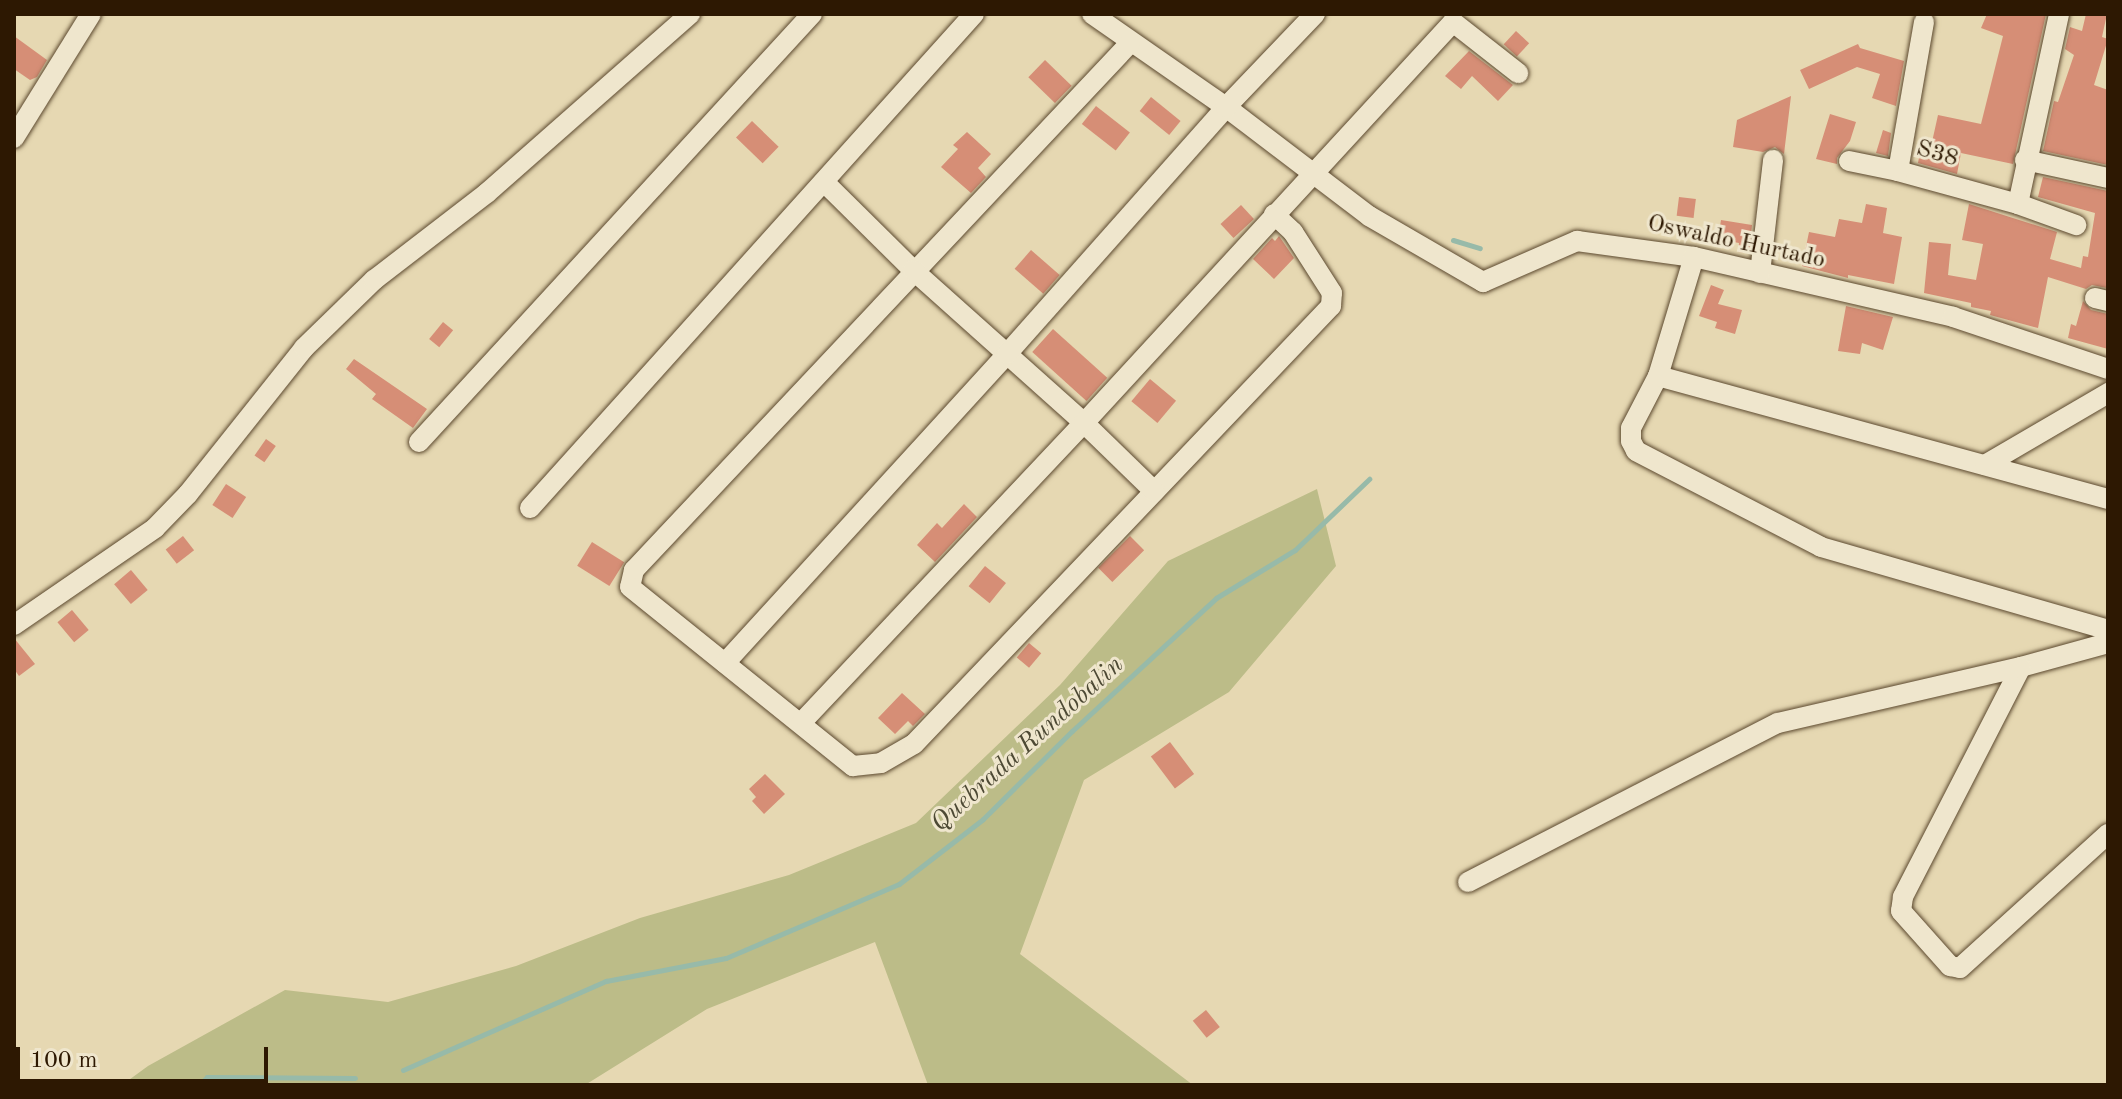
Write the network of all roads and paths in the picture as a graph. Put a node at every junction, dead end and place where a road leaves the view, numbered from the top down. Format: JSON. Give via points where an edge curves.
{"nodes":[{"id":1,"x":91,"y":14,"type":"edge"},
{"id":2,"x":690,"y":14,"type":"edge"},
{"id":3,"x":974,"y":14,"type":"edge"},
{"id":4,"x":1092,"y":14,"type":"edge"},
{"id":5,"x":1315,"y":14,"type":"edge"},
{"id":6,"x":2059,"y":14,"type":"edge"},
{"id":7,"x":810,"y":15,"type":"edge"},
{"id":8,"x":1457,"y":18,"type":"edge"},
{"id":9,"x":1924,"y":22,"type":"dead end"},
{"id":10,"x":1130,"y":43,"type":"junction"},
{"id":11,"x":1518,"y":73,"type":"dead end"},
{"id":12,"x":1226,"y":107,"type":"junction"},
{"id":13,"x":14,"y":138,"type":"edge"},
{"id":14,"x":1773,"y":160,"type":"dead end"},
{"id":15,"x":2025,"y":160,"type":"junction"},
{"id":16,"x":1849,"y":161,"type":"dead end"},
{"id":17,"x":1898,"y":171,"type":"junction"},
{"id":18,"x":1311,"y":173,"type":"junction"},
{"id":19,"x":2108,"y":178,"type":"edge"},
{"id":20,"x":824,"y":182,"type":"junction"},
{"id":21,"x":2018,"y":204,"type":"junction"},
{"id":22,"x":1274,"y":214,"type":"junction"},
{"id":23,"x":2076,"y":225,"type":"dead end"},
{"id":24,"x":1694,"y":257,"type":"junction"},
{"id":25,"x":913,"y":270,"type":"junction"},
{"id":26,"x":1760,"y":273,"type":"junction"},
{"id":27,"x":1007,"y":354,"type":"junction"},
{"id":28,"x":2108,"y":369,"type":"edge"},
{"id":29,"x":1658,"y":376,"type":"junction"},
{"id":30,"x":2108,"y":393,"type":"edge"},
{"id":31,"x":1084,"y":423,"type":"junction"},
{"id":32,"x":419,"y":442,"type":"dead end"},
{"id":33,"x":1985,"y":465,"type":"junction"},
{"id":34,"x":1154,"y":491,"type":"junction"},
{"id":35,"x":2108,"y":499,"type":"edge"},
{"id":36,"x":530,"y":508,"type":"dead end"},
{"id":37,"x":14,"y":625,"type":"edge"},
{"id":38,"x":2108,"y":630,"type":"edge"},
{"id":39,"x":2108,"y":643,"type":"edge"},
{"id":40,"x":725,"y":663,"type":"junction"},
{"id":41,"x":2021,"y":667,"type":"junction"},
{"id":42,"x":801,"y":723,"type":"junction"},
{"id":43,"x":2108,"y":834,"type":"edge"},
{"id":44,"x":1468,"y":882,"type":"dead end"}],
"edges":[{"from":1,"to":13,"type":"street"},
{"from":2,"to":37,"type":"street","via":[[487,193],[364,290],[304,348],[155,528]]},
{"from":3,"to":20,"type":"street"},
{"from":4,"to":10,"type":"street","name":"Oswaldo Hurtado"},
{"from":5,"to":12,"type":"street"},
{"from":6,"to":15,"type":"street"},
{"from":7,"to":32,"type":"street"},
{"from":8,"to":11,"type":"street"},
{"from":8,"to":18,"type":"street"},
{"from":9,"to":17,"type":"street","name":"S38"},
{"from":10,"to":12,"type":"street","name":"Oswaldo Hurtado"},
{"from":10,"to":25,"type":"street"},
{"from":12,"to":18,"type":"street","name":"Oswaldo Hurtado"},
{"from":12,"to":27,"type":"street"},
{"from":14,"to":26,"type":"street"},
{"from":15,"to":19,"type":"street"},
{"from":15,"to":21,"type":"street"},
{"from":16,"to":17,"type":"street"},
{"from":17,"to":21,"type":"street","name":"S38"},
{"from":18,"to":22,"type":"street"},
{"from":18,"to":24,"type":"street","name":"Oswaldo Hurtado","via":[[1369,216],[1483,282],[1577,241]]},
{"from":20,"to":25,"type":"street"},
{"from":20,"to":36,"type":"street"},
{"from":21,"to":23,"type":"street","name":"S38"},
{"from":22,"to":31,"type":"street"},
{"from":22,"to":34,"type":"street","via":[[1293,232],[1332,293],[1331,306]]},
{"from":24,"to":26,"type":"street","name":"Oswaldo Hurtado"},
{"from":24,"to":29,"type":"street"},
{"from":25,"to":27,"type":"street"},
{"from":25,"to":40,"type":"street","via":[[634,570],[630,587],[642,600]]},
{"from":26,"to":28,"type":"street","name":"Oswaldo Hurtado","via":[[1953,317]]},
{"from":27,"to":31,"type":"street"},
{"from":27,"to":40,"type":"street"},
{"from":29,"to":33,"type":"street"},
{"from":29,"to":38,"type":"street","via":[[1631,428],[1636,451],[1821,547]]},
{"from":30,"to":33,"type":"street"},
{"from":31,"to":34,"type":"street"},
{"from":31,"to":42,"type":"street"},
{"from":33,"to":35,"type":"street"},
{"from":34,"to":42,"type":"street","via":[[914,744],[881,763],[853,766]]},
{"from":39,"to":41,"type":"street"},
{"from":40,"to":42,"type":"street"},
{"from":41,"to":43,"type":"street","via":[[1903,897],[1901,911],[1950,966],[1960,968]]},
{"from":41,"to":44,"type":"street","via":[[1778,723]]}]}
